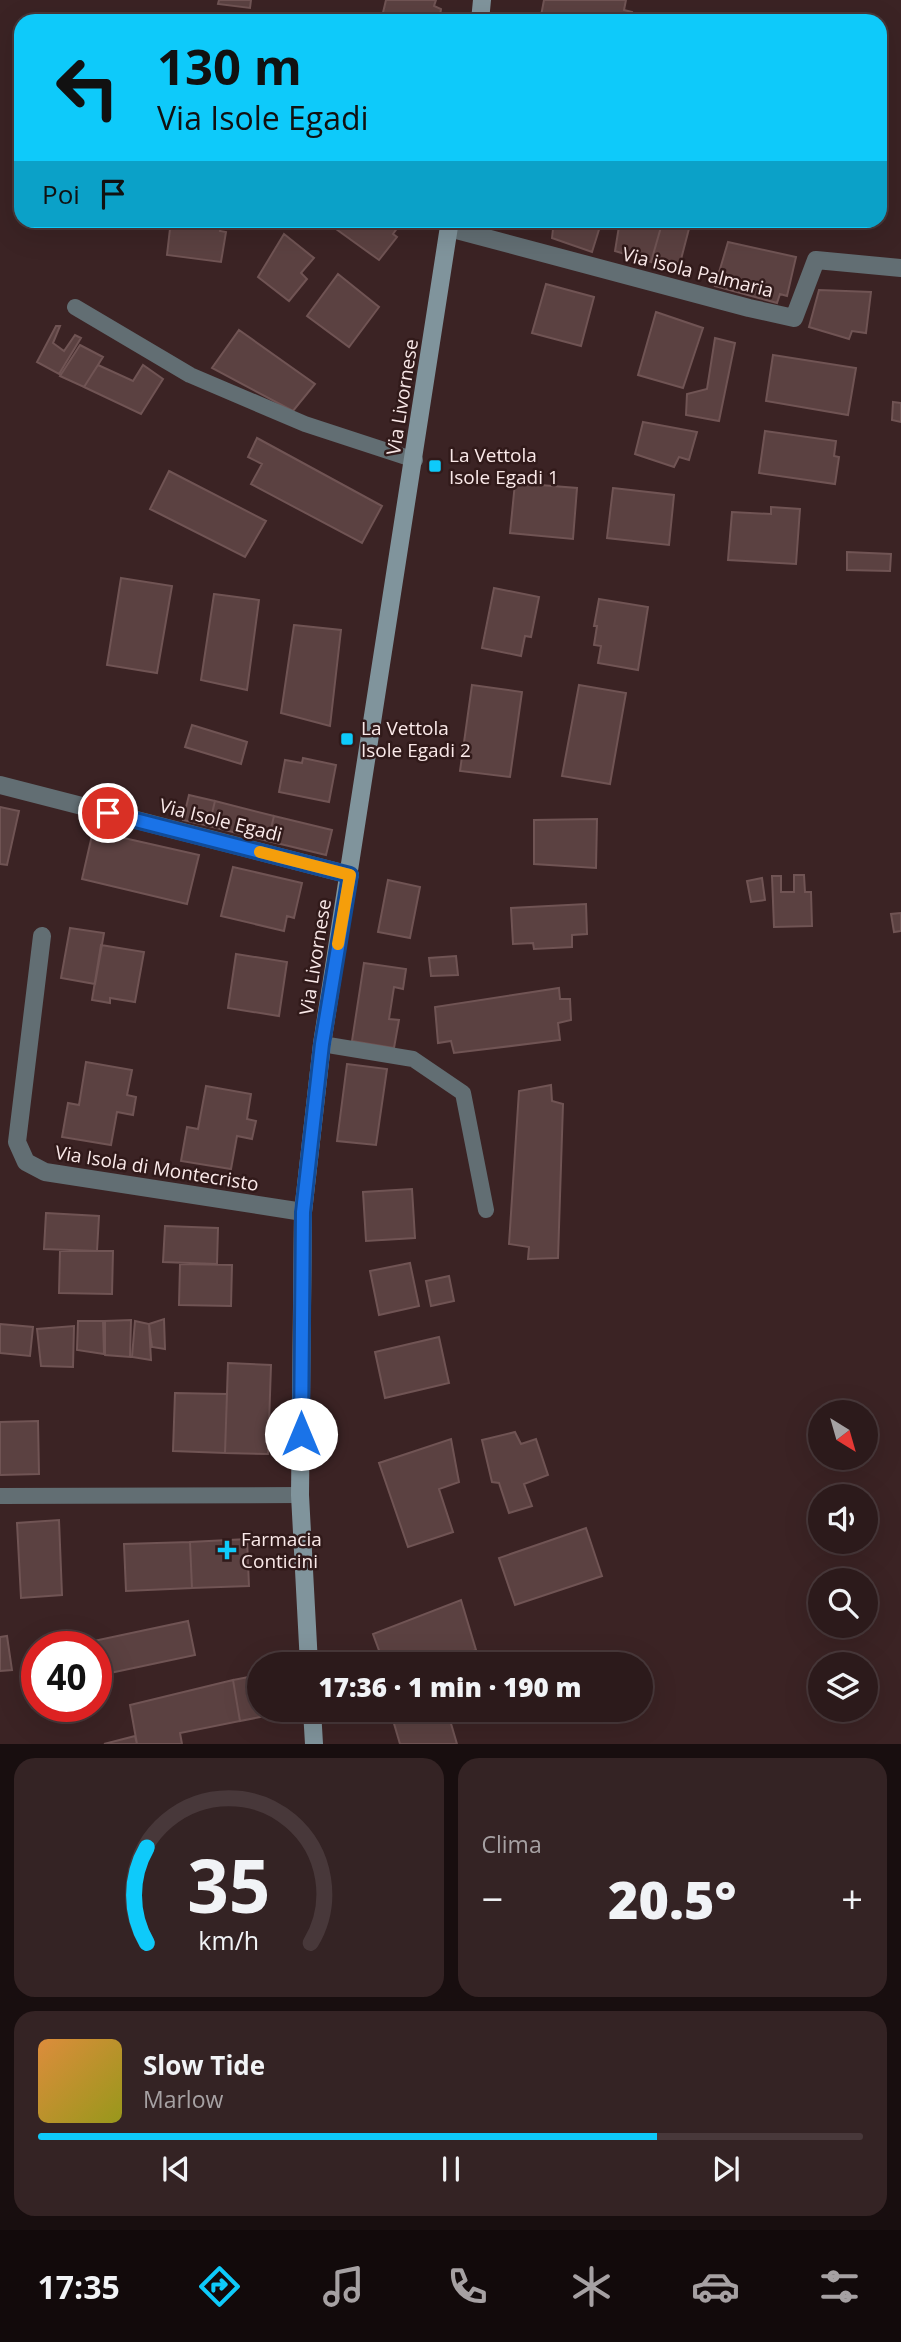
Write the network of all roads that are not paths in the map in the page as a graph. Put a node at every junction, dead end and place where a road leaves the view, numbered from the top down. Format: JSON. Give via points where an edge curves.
{"nodes":[{"id":1,"x":449,"y":228,"type":"edge"},
{"id":2,"x":464,"y":228,"type":"edge"},
{"id":3,"x":901,"y":268,"type":"edge"},
{"id":4,"x":75,"y":307,"type":"dead end"},
{"id":5,"x":415,"y":460,"type":"junction"},
{"id":6,"x":0,"y":785,"type":"edge"},
{"id":7,"x":350,"y":875,"type":"junction"},
{"id":8,"x":42,"y":936,"type":"dead end"},
{"id":9,"x":322,"y":1044,"type":"junction"},
{"id":10,"x":486,"y":1210,"type":"dead end"},
{"id":11,"x":303,"y":1212,"type":"junction"},
{"id":12,"x":300,"y":1495,"type":"junction"},
{"id":13,"x":0,"y":1496,"type":"edge"},
{"id":14,"x":308,"y":1652,"type":"edge"},
{"id":15,"x":313,"y":1722,"type":"edge"},
{"id":16,"x":314,"y":1744,"type":"edge"}],
"edges":[{"from":1,"to":5,"type":"street","name":"Via Livornese"},
{"from":2,"to":3,"type":"street","name":"Via isola Palmaria","via":[[794,318],[816,260]]},
{"from":4,"to":5,"type":"lane","via":[[190,375],[305,424]]},
{"from":5,"to":7,"type":"street","name":"Via Livornese"},
{"from":6,"to":7,"type":"street","name":"Via Isole Egadi"},
{"from":7,"to":9,"type":"street","name":"Via Livornese"},
{"from":8,"to":11,"type":"street","name":"Via Isola di Montecristo","via":[[17,1142],[26,1162],[45,1172]]},
{"from":9,"to":10,"type":"lane","via":[[413,1059],[463,1093]]},
{"from":9,"to":11,"type":"street","name":"Via Livornese"},
{"from":11,"to":12,"type":"street","name":"Via Livornese"},
{"from":12,"to":13,"type":"lane"},
{"from":12,"to":14,"type":"street","name":"Via Livornese"},
{"from":15,"to":16,"type":"street"}]}
